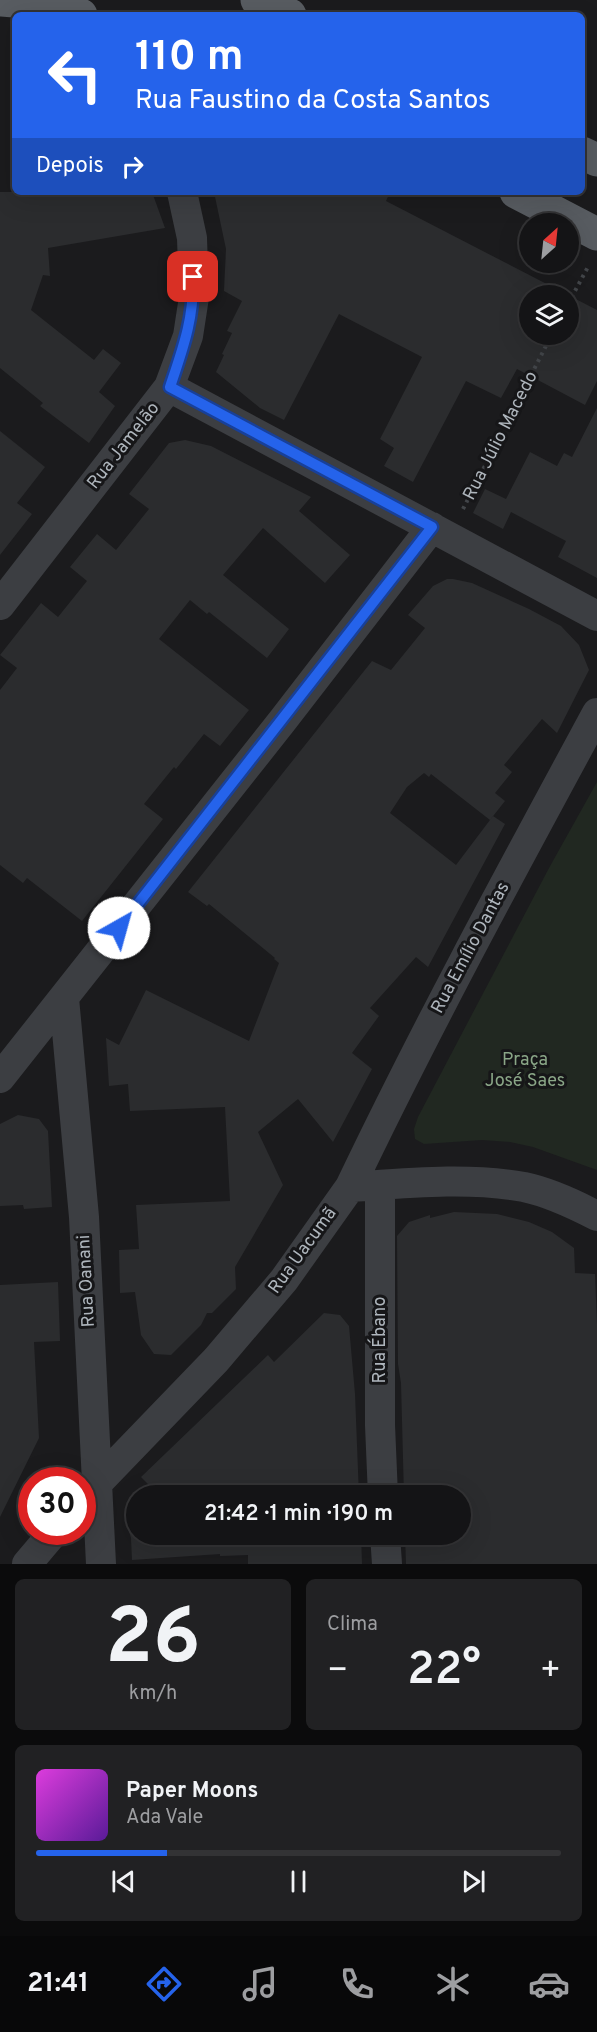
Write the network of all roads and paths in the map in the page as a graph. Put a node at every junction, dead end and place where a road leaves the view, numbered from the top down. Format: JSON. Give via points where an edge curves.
{"nodes":[{"id":1,"x":2,"y":0,"type":"edge"},
{"id":2,"x":257,"y":0,"type":"edge"},
{"id":3,"x":73,"y":12,"type":"edge"},
{"id":4,"x":283,"y":12,"type":"edge"},
{"id":5,"x":183,"y":195,"type":"edge"},
{"id":6,"x":520,"y":195,"type":"edge"},
{"id":7,"x":595,"y":246,"type":"edge"},
{"id":8,"x":577,"y":285,"type":"edge"},
{"id":9,"x":546,"y":345,"type":"edge"},
{"id":10,"x":170,"y":387,"type":"junction"},
{"id":11,"x":441,"y":532,"type":"junction"},
{"id":12,"x":0,"y":605,"type":"edge"},
{"id":13,"x":597,"y":616,"type":"edge"},
{"id":14,"x":597,"y":713,"type":"edge"},
{"id":15,"x":64,"y":998,"type":"junction"},
{"id":16,"x":0,"y":1078,"type":"edge"},
{"id":17,"x":380,"y":1185,"type":"junction"},
{"id":18,"x":350,"y":1187,"type":"junction"},
{"id":19,"x":597,"y":1216,"type":"edge"},
{"id":20,"x":89,"y":1467,"type":"edge"},
{"id":21,"x":96,"y":1484,"type":"edge"},
{"id":22,"x":383,"y":1485,"type":"edge"},
{"id":23,"x":96,"y":1530,"type":"edge"},
{"id":24,"x":43,"y":1545,"type":"edge"},
{"id":25,"x":386,"y":1545,"type":"edge"},
{"id":26,"x":27,"y":1564,"type":"edge"},
{"id":27,"x":101,"y":1564,"type":"edge"},
{"id":28,"x":387,"y":1564,"type":"edge"}],
"edges":[{"from":1,"to":3,"type":"main road","via":[[51,4]]},
{"from":2,"to":4,"type":"main road"},
{"from":5,"to":10,"type":"street","name":"Rua Jamelão","via":[[192,238],[194,297],[188,336]]},
{"from":6,"to":7,"type":"main road"},
{"from":7,"to":8,"type":"path"},
{"from":9,"to":11,"type":"path","name":"Rua Júlio Macedo"},
{"from":10,"to":11,"type":"street"},
{"from":10,"to":12,"type":"street","name":"Rua Jamelão"},
{"from":11,"to":13,"type":"street"},
{"from":11,"to":15,"type":"street"},
{"from":14,"to":18,"type":"street","name":"Rua Emílio Dantas","via":[[481,927]]},
{"from":15,"to":16,"type":"street"},
{"from":15,"to":20,"type":"street","name":"Rua Oanani","via":[[84,1217]]},
{"from":17,"to":18,"type":"street"},
{"from":17,"to":19,"type":"street","via":[[469,1182],[526,1188]]},
{"from":17,"to":22,"type":"street","name":"Rua Ébano"},
{"from":18,"to":21,"type":"street","name":"Rua Uacumã","via":[[284,1280],[216,1360]]},
{"from":23,"to":27,"type":"street","name":"Rua Oanani"},
{"from":24,"to":26,"type":"street"},
{"from":25,"to":28,"type":"street"}]}
